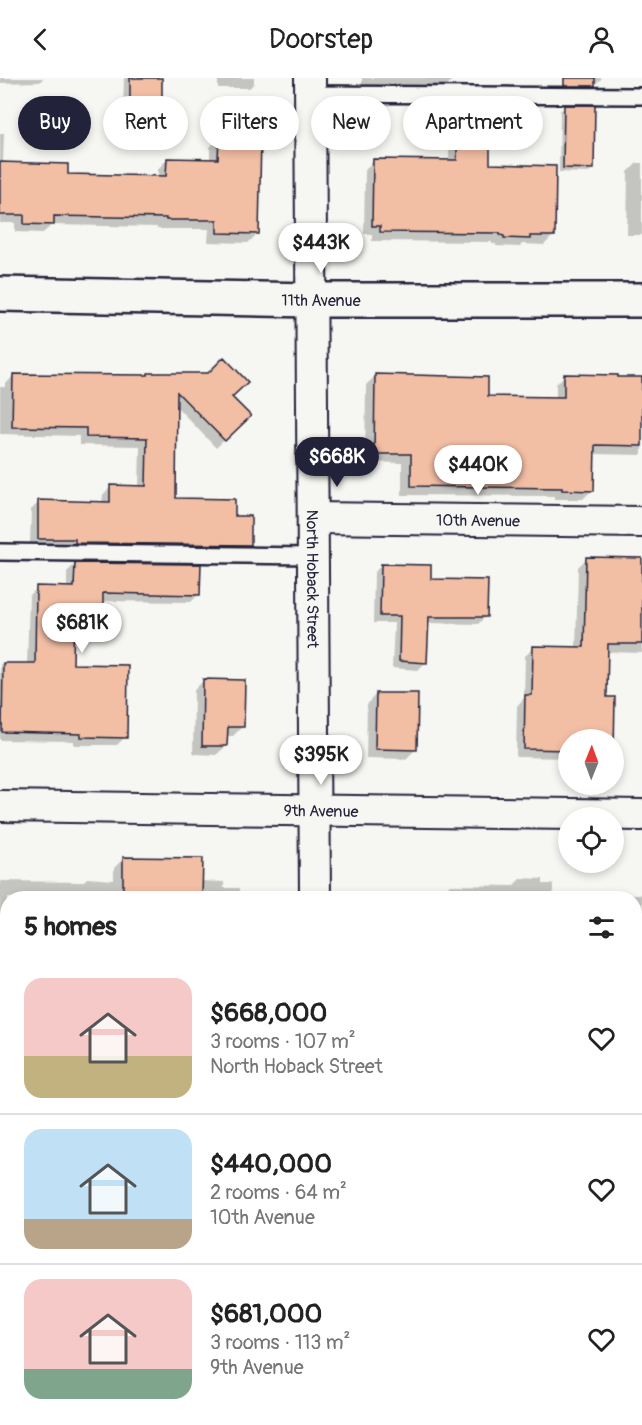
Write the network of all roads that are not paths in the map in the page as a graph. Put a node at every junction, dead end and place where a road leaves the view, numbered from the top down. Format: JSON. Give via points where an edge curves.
{"nodes":[{"id":1,"x":310,"y":86,"type":"edge"},
{"id":2,"x":642,"y":96,"type":"edge"},
{"id":3,"x":0,"y":294,"type":"edge"},
{"id":4,"x":312,"y":300,"type":"junction"},
{"id":5,"x":642,"y":300,"type":"edge"},
{"id":6,"x":313,"y":518,"type":"junction"},
{"id":7,"x":642,"y":522,"type":"edge"},
{"id":8,"x":0,"y":552,"type":"edge"},
{"id":9,"x":312,"y":556,"type":"junction"},
{"id":10,"x":0,"y":806,"type":"edge"},
{"id":11,"x":315,"y":810,"type":"junction"},
{"id":12,"x":642,"y":815,"type":"edge"},
{"id":13,"x":315,"y":891,"type":"edge"}],
"edges":[{"from":1,"to":2,"type":"lane"},
{"from":1,"to":4,"type":"street","name":"North Hoback Street"},
{"from":3,"to":4,"type":"main road","name":"11th Avenue"},
{"from":4,"to":5,"type":"main road","name":"11th Avenue"},
{"from":4,"to":6,"type":"street","name":"North Hoback Street"},
{"from":6,"to":7,"type":"street","name":"10th Avenue"},
{"from":6,"to":9,"type":"street","name":"North Hoback Street"},
{"from":8,"to":9,"type":"lane"},
{"from":9,"to":11,"type":"street","name":"North Hoback Street"},
{"from":10,"to":11,"type":"street","name":"9th Avenue"},
{"from":11,"to":12,"type":"street","name":"9th Avenue"},
{"from":11,"to":13,"type":"street","name":"North Hoback Street"}]}
